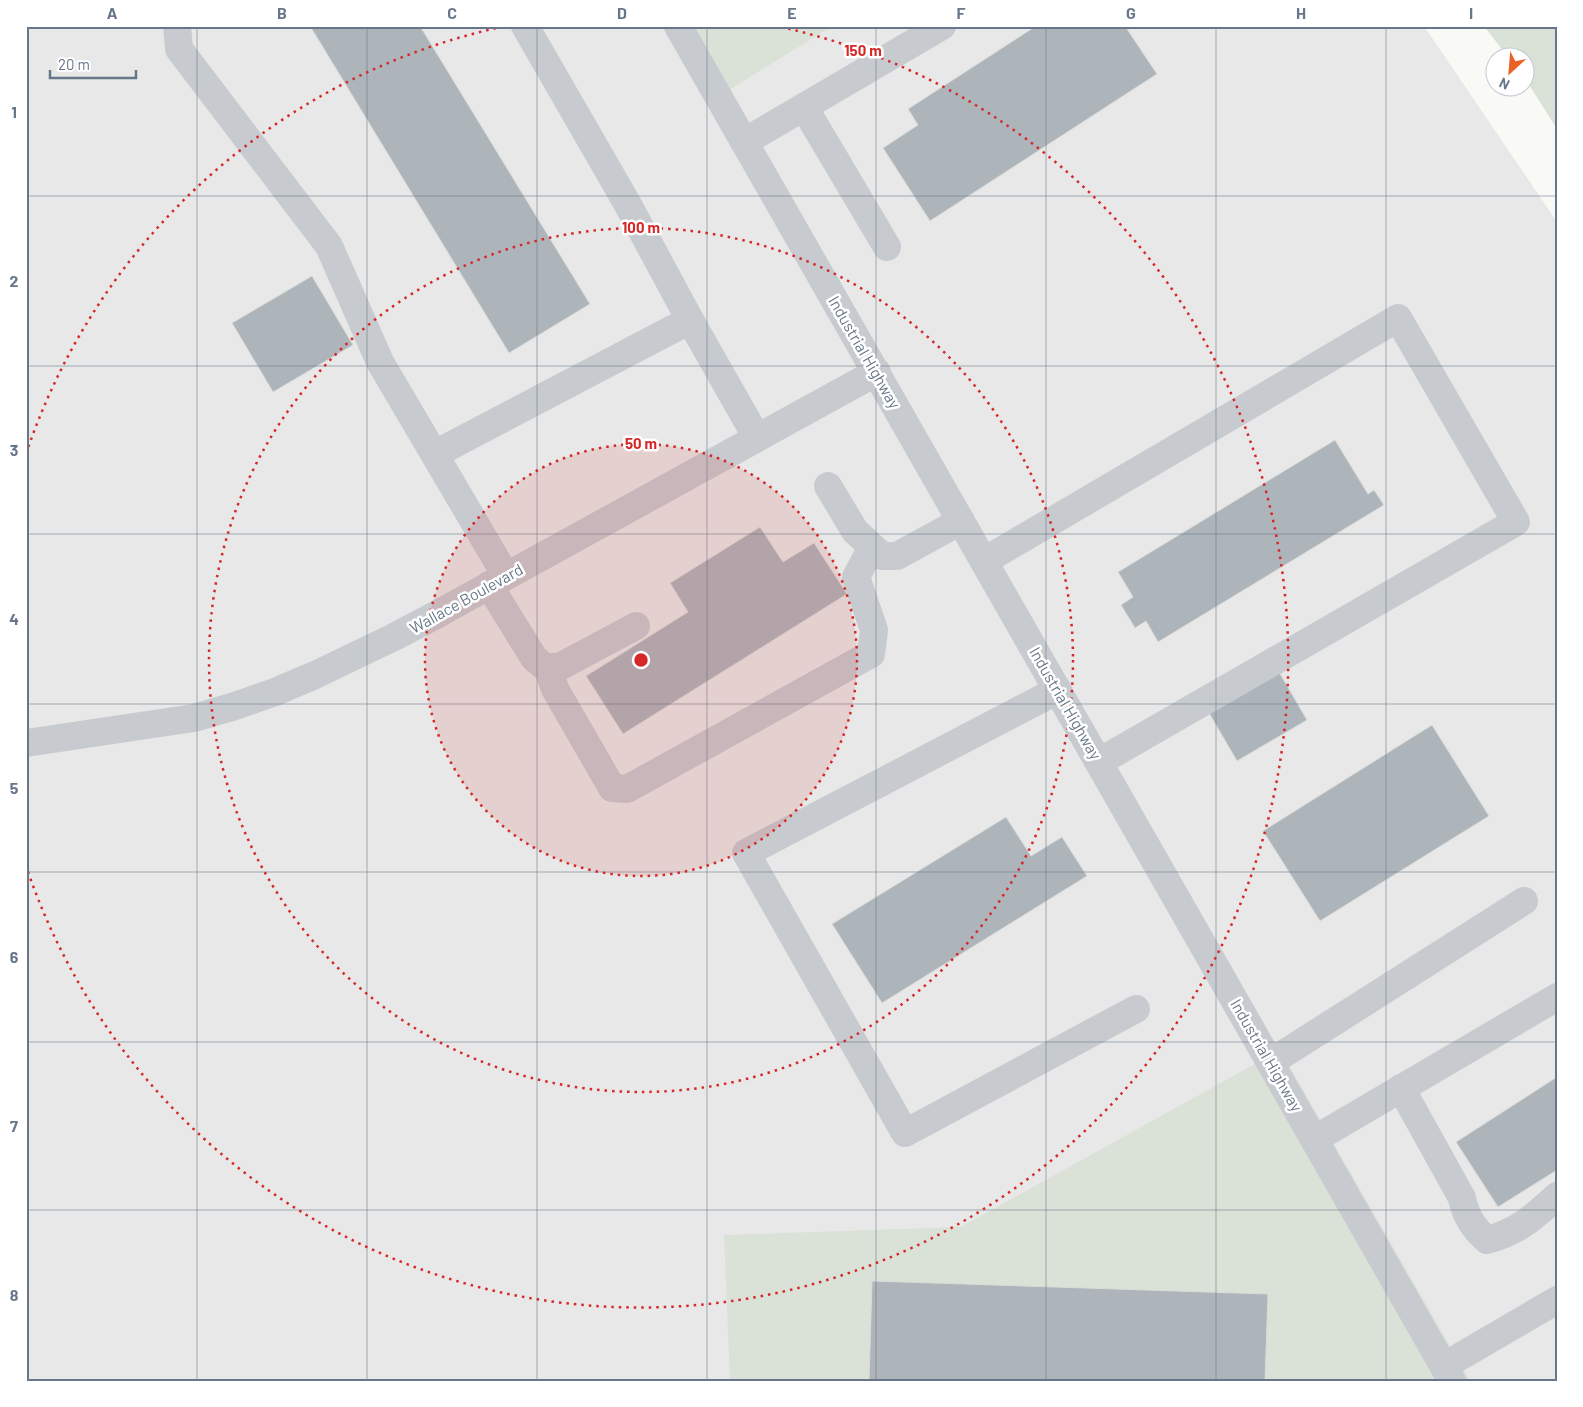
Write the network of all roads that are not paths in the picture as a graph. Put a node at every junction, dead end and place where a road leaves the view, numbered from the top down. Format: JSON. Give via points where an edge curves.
{"nodes":[{"id":1,"x":177,"y":26,"type":"edge"},
{"id":2,"x":525,"y":26,"type":"edge"},
{"id":3,"x":678,"y":26,"type":"edge"},
{"id":4,"x":942,"y":26,"type":"edge"},
{"id":5,"x":804,"y":107,"type":"junction"},
{"id":6,"x":744,"y":142,"type":"junction"},
{"id":7,"x":887,"y":247,"type":"dead end"},
{"id":8,"x":690,"y":320,"type":"junction"},
{"id":9,"x":877,"y":372,"type":"junction"},
{"id":10,"x":757,"y":438,"type":"junction"},
{"id":11,"x":435,"y":454,"type":"junction"},
{"id":12,"x":828,"y":486,"type":"dead end"},
{"id":13,"x":961,"y":521,"type":"junction"},
{"id":14,"x":872,"y":547,"type":"junction"},
{"id":15,"x":984,"y":561,"type":"junction"},
{"id":16,"x":498,"y":581,"type":"junction"},
{"id":17,"x":636,"y":626,"type":"dead end"},
{"id":18,"x":548,"y":668,"type":"junction"},
{"id":19,"x":1058,"y":690,"type":"junction"},
{"id":20,"x":26,"y":743,"type":"edge"},
{"id":21,"x":1099,"y":762,"type":"junction"},
{"id":22,"x":1524,"y":901,"type":"dead end"},
{"id":23,"x":1557,"y":997,"type":"edge"},
{"id":24,"x":1136,"y":1009,"type":"dead end"},
{"id":25,"x":1271,"y":1062,"type":"junction"},
{"id":26,"x":1401,"y":1088,"type":"junction"},
{"id":27,"x":1315,"y":1139,"type":"junction"},
{"id":28,"x":1557,"y":1196,"type":"edge"},
{"id":29,"x":1557,"y":1300,"type":"edge"},
{"id":30,"x":1448,"y":1374,"type":"edge"}],
"edges":[{"from":1,"to":11,"type":"street","via":[[179,49],[329,246],[380,362]]},
{"from":2,"to":8,"type":"street"},
{"from":3,"to":6,"type":"street","name":"Industrial Highway"},
{"from":4,"to":5,"type":"street"},
{"from":5,"to":6,"type":"street"},
{"from":5,"to":7,"type":"street"},
{"from":6,"to":9,"type":"street","name":"Industrial Highway"},
{"from":8,"to":10,"type":"street"},
{"from":8,"to":11,"type":"street"},
{"from":9,"to":10,"type":"street","name":"Wallace Boulevard"},
{"from":9,"to":13,"type":"street","name":"Industrial Highway"},
{"from":10,"to":16,"type":"street","name":"Wallace Boulevard"},
{"from":11,"to":16,"type":"street"},
{"from":12,"to":14,"type":"street","via":[[855,531]]},
{"from":13,"to":14,"type":"street","via":[[897,556],[882,556]]},
{"from":13,"to":15,"type":"street","name":"Industrial Highway"},
{"from":14,"to":18,"type":"street","via":[[856,577],[874,630],[871,654],[627,789],[612,788],[555,689]]},
{"from":15,"to":19,"type":"street","name":"Industrial Highway"},
{"from":15,"to":21,"type":"street","via":[[1398,318],[1516,522]]},
{"from":16,"to":18,"type":"street","via":[[534,658]]},
{"from":16,"to":20,"type":"street","name":"Wallace Boulevard","via":[[324,671],[235,706],[194,718]]},
{"from":17,"to":18,"type":"street","via":[[561,666]]},
{"from":19,"to":21,"type":"street","name":"Industrial Highway"},
{"from":19,"to":24,"type":"street","via":[[746,853],[905,1133]]},
{"from":21,"to":25,"type":"street","name":"Industrial Highway"},
{"from":22,"to":25,"type":"street"},
{"from":23,"to":26,"type":"street"},
{"from":25,"to":27,"type":"street","name":"Industrial Highway"},
{"from":26,"to":27,"type":"street"},
{"from":26,"to":28,"type":"street","via":[[1462,1198],[1465,1212],[1487,1240],[1500,1237],[1531,1220]]},
{"from":27,"to":30,"type":"street","name":"Industrial Highway"},
{"from":29,"to":30,"type":"street"}]}
